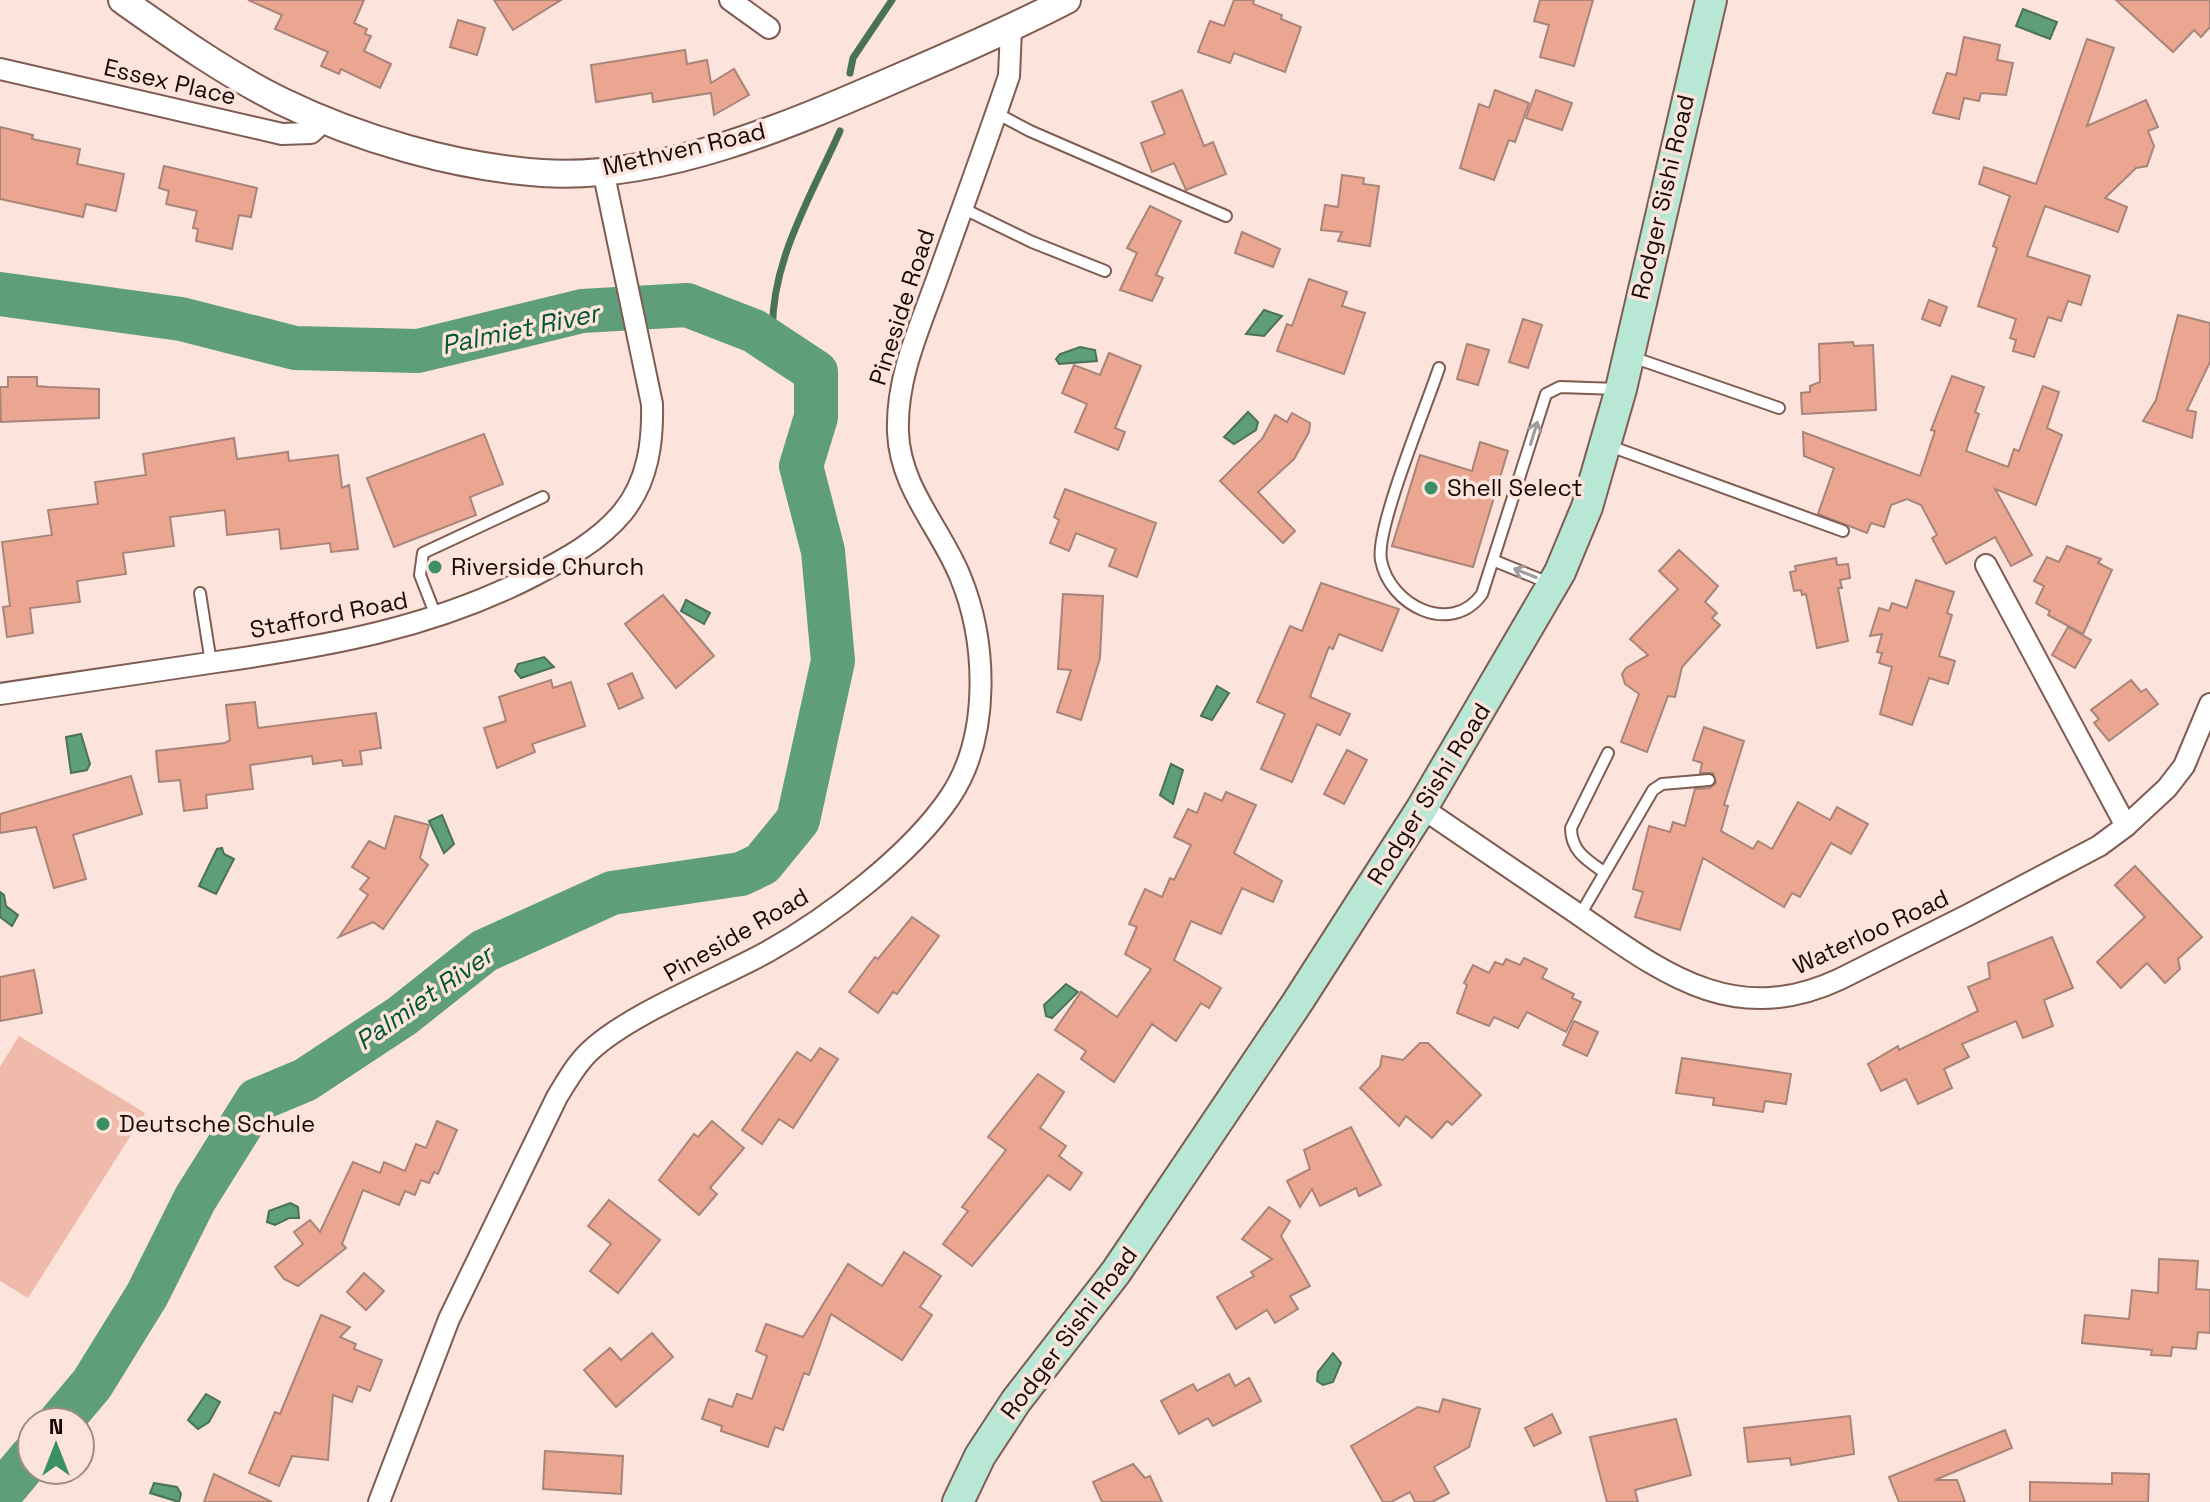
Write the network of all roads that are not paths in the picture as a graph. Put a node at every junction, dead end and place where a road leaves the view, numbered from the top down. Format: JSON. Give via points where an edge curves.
{"nodes":[{"id":1,"x":122,"y":0,"type":"edge"},
{"id":2,"x":730,"y":0,"type":"edge"},
{"id":3,"x":1067,"y":0,"type":"edge"},
{"id":4,"x":1711,"y":0,"type":"edge"},
{"id":5,"x":769,"y":28,"type":"dead end"},
{"id":6,"x":1011,"y":29,"type":"junction"},
{"id":7,"x":0,"y":69,"type":"edge"},
{"id":8,"x":996,"y":113,"type":"junction"},
{"id":9,"x":324,"y":121,"type":"junction"},
{"id":10,"x":603,"y":170,"type":"junction"},
{"id":11,"x":962,"y":208,"type":"junction"},
{"id":12,"x":1226,"y":216,"type":"dead end"},
{"id":13,"x":1105,"y":271,"type":"dead end"},
{"id":14,"x":1626,"y":355,"type":"junction"},
{"id":15,"x":1439,"y":368,"type":"dead end"},
{"id":16,"x":1621,"y":389,"type":"junction"},
{"id":17,"x":1779,"y":408,"type":"dead end"},
{"id":18,"x":1605,"y":444,"type":"junction"},
{"id":19,"x":543,"y":497,"type":"dead end"},
{"id":20,"x":1843,"y":531,"type":"dead end"},
{"id":21,"x":1495,"y":561,"type":"junction"},
{"id":22,"x":1986,"y":565,"type":"dead end"},
{"id":23,"x":1554,"y":585,"type":"junction"},
{"id":24,"x":200,"y":593,"type":"dead end"},
{"id":25,"x":437,"y":618,"type":"junction"},
{"id":26,"x":211,"y":663,"type":"junction"},
{"id":27,"x":0,"y":694,"type":"edge"},
{"id":28,"x":2210,"y":704,"type":"edge"},
{"id":29,"x":1608,"y":753,"type":"dead end"},
{"id":30,"x":1709,"y":780,"type":"dead end"},
{"id":31,"x":1422,"y":808,"type":"junction"},
{"id":32,"x":2126,"y":826,"type":"junction"},
{"id":33,"x":1604,"y":872,"type":"junction"},
{"id":34,"x":1580,"y":915,"type":"junction"},
{"id":35,"x":379,"y":1502,"type":"edge"},
{"id":36,"x":958,"y":1502,"type":"edge"}],
"edges":[{"from":1,"to":9,"type":"street","name":"Methven Road","via":[[242,79]]},
{"from":2,"to":5,"type":"street"},
{"from":3,"to":6,"type":"street","name":"Methven Road"},
{"from":4,"to":14,"type":"main road","name":"Rodger Sishi Road"},
{"from":6,"to":8,"type":"street","name":"Pineside Road","via":[[1011,61]]},
{"from":6,"to":10,"type":"street","name":"Methven Road","via":[[767,131],[705,150]]},
{"from":7,"to":9,"type":"street","name":"Essex Place","via":[[282,134],[311,133]]},
{"from":8,"to":11,"type":"street","name":"Pineside Road"},
{"from":8,"to":12,"type":"lane"},
{"from":9,"to":10,"type":"street","name":"Methven Road","via":[[464,161],[543,173]]},
{"from":10,"to":25,"type":"street","name":"Stafford Road","via":[[652,404],[648,460],[624,511],[573,555]]},
{"from":11,"to":13,"type":"lane"},
{"from":11,"to":35,"type":"street","name":"Pineside Road","via":[[910,355],[898,408],[907,475],[960,574],[976,641],[976,725],[961,777],[931,820],[894,857],[819,918],[771,950],[624,1028],[576,1067],[449,1319]]},
{"from":14,"to":16,"type":"main road","name":"Rodger Sishi Road"},
{"from":14,"to":17,"type":"lane"},
{"from":15,"to":21,"type":"lane","via":[[1384,528],[1381,564],[1388,581],[1413,607],[1442,615],[1459,613],[1477,601]]},
{"from":16,"to":18,"type":"main road","name":"Rodger Sishi Road"},
{"from":21,"to":16,"type":"lane","one_way":true,"via":[[1546,394],[1560,387]]},
{"from":18,"to":20,"type":"lane"},
{"from":18,"to":23,"type":"main road","name":"Rodger Sishi Road","via":[[1587,507]]},
{"from":19,"to":25,"type":"lane","via":[[423,553],[420,575]]},
{"from":23,"to":21,"type":"lane","one_way":true},
{"from":22,"to":32,"type":"street"},
{"from":23,"to":31,"type":"main road","name":"Rodger Sishi Road"},
{"from":24,"to":26,"type":"lane"},
{"from":25,"to":26,"type":"street","name":"Stafford Road","via":[[332,645]]},
{"from":26,"to":27,"type":"street","name":"Stafford Road"},
{"from":28,"to":32,"type":"street","name":"Waterloo Road","via":[[2184,766]]},
{"from":29,"to":33,"type":"lane","via":[[1571,828],[1578,853]]},
{"from":30,"to":33,"type":"lane","via":[[1662,784],[1653,790]]},
{"from":31,"to":34,"type":"street","name":"Waterloo Road"},
{"from":31,"to":36,"type":"main road","name":"Rodger Sishi Road","via":[[1116,1272],[1016,1401]]},
{"from":32,"to":34,"type":"street","name":"Waterloo Road","via":[[2073,859],[1840,979],[1773,999],[1722,995],[1691,985],[1653,966]]},
{"from":33,"to":34,"type":"lane"}]}
